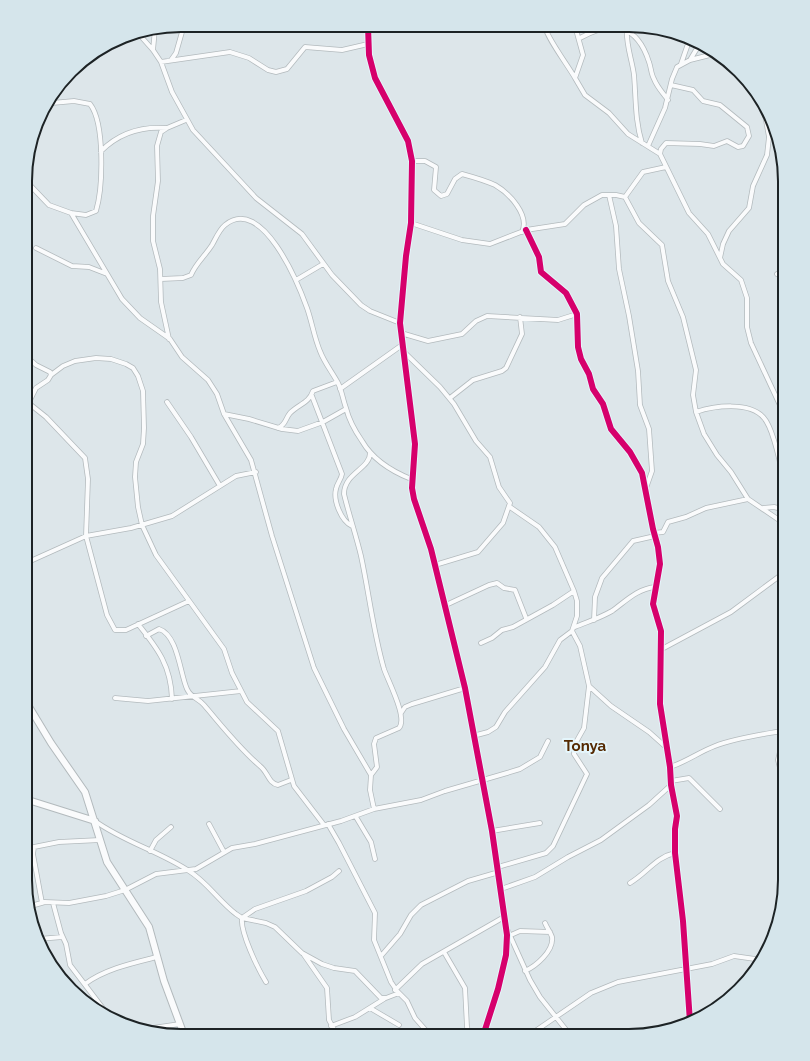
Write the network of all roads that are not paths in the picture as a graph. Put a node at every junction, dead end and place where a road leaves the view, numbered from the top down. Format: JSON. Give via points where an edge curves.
{"nodes":[{"id":1,"x":182,"y":32,"type":"edge"},
{"id":2,"x":368,"y":32,"type":"edge"},
{"id":3,"x":547,"y":32,"type":"edge"},
{"id":4,"x":578,"y":32,"type":"edge"},
{"id":5,"x":592,"y":32,"type":"edge"},
{"id":6,"x":627,"y":32,"type":"edge"},
{"id":7,"x":631,"y":32,"type":"edge"},
{"id":8,"x":154,"y":35,"type":"edge"},
{"id":9,"x":142,"y":37,"type":"edge"},
{"id":10,"x":580,"y":38,"type":"junction"},
{"id":11,"x":368,"y":44,"type":"junction"},
{"id":12,"x":688,"y":44,"type":"edge"},
{"id":13,"x":698,"y":49,"type":"edge"},
{"id":14,"x":153,"y":50,"type":"junction"},
{"id":15,"x":709,"y":55,"type":"edge"},
{"id":16,"x":171,"y":60,"type":"junction"},
{"id":17,"x":690,"y":60,"type":"junction"},
{"id":18,"x":161,"y":62,"type":"junction"},
{"id":19,"x":681,"y":64,"type":"junction"},
{"id":20,"x":575,"y":78,"type":"junction"},
{"id":21,"x":671,"y":85,"type":"junction"},
{"id":22,"x":668,"y":100,"type":"junction"},
{"id":23,"x":54,"y":103,"type":"edge"},
{"id":24,"x":186,"y":120,"type":"junction"},
{"id":25,"x":766,"y":123,"type":"edge"},
{"id":26,"x":167,"y":128,"type":"junction"},
{"id":27,"x":642,"y":143,"type":"junction"},
{"id":28,"x":648,"y":146,"type":"junction"},
{"id":29,"x":101,"y":151,"type":"junction"},
{"id":30,"x":660,"y":154,"type":"junction"},
{"id":31,"x":412,"y":161,"type":"junction"},
{"id":32,"x":666,"y":167,"type":"junction"},
{"id":33,"x":32,"y":187,"type":"edge"},
{"id":34,"x":609,"y":195,"type":"junction"},
{"id":35,"x":625,"y":197,"type":"junction"},
{"id":36,"x":71,"y":213,"type":"junction"},
{"id":37,"x":411,"y":223,"type":"junction"},
{"id":38,"x":524,"y":231,"type":"junction"},
{"id":39,"x":36,"y":248,"type":"dead end"},
{"id":40,"x":720,"y":258,"type":"junction"},
{"id":41,"x":323,"y":264,"type":"junction"},
{"id":42,"x":107,"y":275,"type":"junction"},
{"id":43,"x":161,"y":279,"type":"junction"},
{"id":44,"x":296,"y":280,"type":"junction"},
{"id":45,"x":577,"y":314,"type":"junction"},
{"id":46,"x":520,"y":317,"type":"junction"},
{"id":47,"x":400,"y":323,"type":"junction"},
{"id":48,"x":401,"y":333,"type":"junction"},
{"id":49,"x":170,"y":339,"type":"junction"},
{"id":50,"x":403,"y":347,"type":"junction"},
{"id":51,"x":32,"y":361,"type":"edge"},
{"id":52,"x":51,"y":375,"type":"junction"},
{"id":53,"x":337,"y":382,"type":"junction"},
{"id":54,"x":340,"y":389,"type":"junction"},
{"id":55,"x":32,"y":394,"type":"edge"},
{"id":56,"x":312,"y":396,"type":"junction"},
{"id":57,"x":450,"y":398,"type":"junction"},
{"id":58,"x":167,"y":402,"type":"dead end"},
{"id":59,"x":778,"y":403,"type":"edge"},
{"id":60,"x":32,"y":406,"type":"edge"},
{"id":61,"x":346,"y":409,"type":"junction"},
{"id":62,"x":696,"y":412,"type":"junction"},
{"id":63,"x":224,"y":414,"type":"junction"},
{"id":64,"x":323,"y":422,"type":"junction"},
{"id":65,"x":278,"y":428,"type":"junction"},
{"id":66,"x":370,"y":453,"type":"junction"},
{"id":67,"x":778,"y":455,"type":"edge"},
{"id":68,"x":256,"y":472,"type":"junction"},
{"id":69,"x":411,"y":478,"type":"junction"},
{"id":70,"x":220,"y":486,"type":"junction"},
{"id":71,"x":646,"y":490,"type":"junction"},
{"id":72,"x":748,"y":499,"type":"junction"},
{"id":73,"x":510,"y":507,"type":"junction"},
{"id":74,"x":762,"y":508,"type":"junction"},
{"id":75,"x":778,"y":508,"type":"edge"},
{"id":76,"x":778,"y":519,"type":"edge"},
{"id":77,"x":142,"y":525,"type":"junction"},
{"id":78,"x":352,"y":526,"type":"junction"},
{"id":79,"x":654,"y":535,"type":"junction"},
{"id":80,"x":86,"y":536,"type":"junction"},
{"id":81,"x":32,"y":560,"type":"edge"},
{"id":82,"x":435,"y":565,"type":"junction"},
{"id":83,"x":778,"y":577,"type":"edge"},
{"id":84,"x":655,"y":587,"type":"junction"},
{"id":85,"x":574,"y":591,"type":"junction"},
{"id":86,"x":189,"y":601,"type":"junction"},
{"id":87,"x":446,"y":605,"type":"junction"},
{"id":88,"x":526,"y":618,"type":"junction"},
{"id":89,"x":594,"y":620,"type":"junction"},
{"id":90,"x":138,"y":624,"type":"junction"},
{"id":91,"x":573,"y":629,"type":"junction"},
{"id":92,"x":146,"y":636,"type":"junction"},
{"id":93,"x":481,"y":643,"type":"dead end"},
{"id":94,"x":660,"y":650,"type":"junction"},
{"id":95,"x":589,"y":686,"type":"junction"},
{"id":96,"x":465,"y":688,"type":"junction"},
{"id":97,"x":240,"y":691,"type":"junction"},
{"id":98,"x":191,"y":696,"type":"junction"},
{"id":99,"x":115,"y":698,"type":"dead end"},
{"id":100,"x":172,"y":699,"type":"junction"},
{"id":101,"x":32,"y":712,"type":"edge"},
{"id":102,"x":401,"y":713,"type":"junction"},
{"id":103,"x":778,"y":732,"type":"edge"},
{"id":104,"x":473,"y":736,"type":"junction"},
{"id":105,"x":548,"y":740,"type":"dead end"},
{"id":106,"x":667,"y":748,"type":"junction"},
{"id":107,"x":670,"y":767,"type":"junction"},
{"id":108,"x":371,"y":775,"type":"junction"},
{"id":109,"x":291,"y":780,"type":"junction"},
{"id":110,"x":481,"y":780,"type":"junction"},
{"id":111,"x":671,"y":783,"type":"junction"},
{"id":112,"x":32,"y":801,"type":"edge"},
{"id":113,"x":374,"y":809,"type":"junction"},
{"id":114,"x":720,"y":809,"type":"dead end"},
{"id":115,"x":356,"y":817,"type":"junction"},
{"id":116,"x":95,"y":821,"type":"junction"},
{"id":117,"x":540,"y":823,"type":"dead end"},
{"id":118,"x":209,"y":824,"type":"dead end"},
{"id":119,"x":326,"y":824,"type":"junction"},
{"id":120,"x":170,"y":827,"type":"dead end"},
{"id":121,"x":492,"y":831,"type":"junction"},
{"id":122,"x":100,"y":840,"type":"junction"},
{"id":123,"x":150,"y":851,"type":"junction"},
{"id":124,"x":224,"y":852,"type":"junction"},
{"id":125,"x":675,"y":853,"type":"junction"},
{"id":126,"x":375,"y":859,"type":"dead end"},
{"id":127,"x":498,"y":869,"type":"junction"},
{"id":128,"x":190,"y":871,"type":"junction"},
{"id":129,"x":339,"y":871,"type":"dead end"},
{"id":130,"x":630,"y":882,"type":"dead end"},
{"id":131,"x":501,"y":889,"type":"junction"},
{"id":132,"x":125,"y":890,"type":"junction"},
{"id":133,"x":42,"y":903,"type":"junction"},
{"id":134,"x":53,"y":903,"type":"junction"},
{"id":135,"x":34,"y":905,"type":"edge"},
{"id":136,"x":504,"y":917,"type":"junction"},
{"id":137,"x":242,"y":918,"type":"junction"},
{"id":138,"x":545,"y":923,"type":"dead end"},
{"id":139,"x":506,"y":926,"type":"junction"},
{"id":140,"x":550,"y":932,"type":"junction"},
{"id":141,"x":511,"y":935,"type":"junction"},
{"id":142,"x":62,"y":937,"type":"junction"},
{"id":143,"x":44,"y":939,"type":"edge"},
{"id":144,"x":444,"y":952,"type":"junction"},
{"id":145,"x":302,"y":953,"type":"junction"},
{"id":146,"x":381,"y":956,"type":"junction"},
{"id":147,"x":157,"y":957,"type":"junction"},
{"id":148,"x":755,"y":959,"type":"edge"},
{"id":149,"x":686,"y":968,"type":"junction"},
{"id":150,"x":525,"y":972,"type":"junction"},
{"id":151,"x":266,"y":982,"type":"dead end"},
{"id":152,"x":85,"y":984,"type":"junction"},
{"id":153,"x":397,"y":991,"type":"junction"},
{"id":154,"x":384,"y":999,"type":"junction"},
{"id":155,"x":101,"y":1006,"type":"edge"},
{"id":156,"x":370,"y":1008,"type":"junction"},
{"id":157,"x":690,"y":1016,"type":"edge"},
{"id":158,"x":557,"y":1017,"type":"junction"},
{"id":159,"x":180,"y":1024,"type":"junction"},
{"id":160,"x":399,"y":1025,"type":"dead end"},
{"id":161,"x":158,"y":1027,"type":"edge"},
{"id":162,"x":332,"y":1028,"type":"joint"},
{"id":163,"x":182,"y":1029,"type":"edge"},
{"id":164,"x":425,"y":1029,"type":"edge"},
{"id":165,"x":468,"y":1029,"type":"edge"},
{"id":166,"x":485,"y":1029,"type":"edge"},
{"id":167,"x":539,"y":1029,"type":"edge"},
{"id":168,"x":566,"y":1029,"type":"edge"}],
"edges":[{"from":1,"to":16,"type":"street","via":[[179,47]]},
{"from":2,"to":11,"type":"street"},
{"from":3,"to":20,"type":"street"},
{"from":4,"to":10,"type":"street"},
{"from":5,"to":10,"type":"street"},
{"from":6,"to":27,"type":"street","via":[[634,76],[635,110]]},
{"from":7,"to":22,"type":"street","via":[[638,39],[650,61],[654,81]]},
{"from":8,"to":14,"type":"street"},
{"from":9,"to":14,"type":"street"},
{"from":10,"to":20,"type":"street","via":[[583,55]]},
{"from":11,"to":16,"type":"street","via":[[342,50],[305,47],[300,50],[288,69],[276,72],[268,70],[250,58],[230,52]]},
{"from":11,"to":31,"type":"street","via":[[375,78],[408,141]]},
{"from":12,"to":19,"type":"street"},
{"from":13,"to":17,"type":"street"},
{"from":14,"to":18,"type":"street"},
{"from":15,"to":17,"type":"street"},
{"from":16,"to":18,"type":"street"},
{"from":17,"to":19,"type":"street"},
{"from":18,"to":24,"type":"street"},
{"from":19,"to":21,"type":"street","via":[[674,73]]},
{"from":20,"to":27,"type":"street","via":[[585,95],[609,113],[628,134]]},
{"from":21,"to":22,"type":"street"},
{"from":21,"to":30,"type":"street","via":[[693,90],[703,101],[720,105],[747,127],[749,136],[743,146],[738,147],[727,141],[714,146],[666,143]]},
{"from":22,"to":28,"type":"street"},
{"from":23,"to":29,"type":"street","via":[[74,101],[90,104],[98,118]]},
{"from":24,"to":26,"type":"street"},
{"from":24,"to":41,"type":"street","via":[[256,198],[302,234]]},
{"from":25,"to":40,"type":"street","via":[[769,137],[767,155],[755,181],[749,208],[729,231]]},
{"from":26,"to":29,"type":"street","via":[[132,131],[114,140]]},
{"from":26,"to":43,"type":"street","via":[[161,132],[157,146],[158,181],[153,241]]},
{"from":27,"to":28,"type":"street"},
{"from":28,"to":30,"type":"street"},
{"from":29,"to":36,"type":"street","via":[[96,211],[90,214]]},
{"from":30,"to":32,"type":"street"},
{"from":31,"to":37,"type":"street"},
{"from":31,"to":38,"type":"street","via":[[425,161],[436,167],[434,190],[441,196],[447,194],[455,179],[462,174],[496,186],[522,213]]},
{"from":32,"to":35,"type":"street","via":[[643,172]]},
{"from":32,"to":40,"type":"street","via":[[686,209],[708,234]]},
{"from":33,"to":36,"type":"street","via":[[49,205]]},
{"from":34,"to":35,"type":"street"},
{"from":34,"to":38,"type":"street","via":[[602,195],[590,201],[565,224]]},
{"from":34,"to":71,"type":"street","via":[[616,226],[619,269],[638,371],[640,405],[649,429],[652,471]]},
{"from":35,"to":62,"type":"street","via":[[639,222],[662,245],[668,281],[683,317],[696,370],[693,389]]},
{"from":36,"to":42,"type":"street"},
{"from":37,"to":38,"type":"street","via":[[478,243],[495,243]]},
{"from":37,"to":47,"type":"street"},
{"from":38,"to":45,"type":"street","via":[[540,260],[541,272],[566,293]]},
{"from":39,"to":42,"type":"street","via":[[72,266],[89,267]]},
{"from":40,"to":59,"type":"street","via":[[723,264],[736,274],[744,287],[748,305],[748,335]]},
{"from":41,"to":44,"type":"street"},
{"from":41,"to":47,"type":"street","via":[[360,305]]},
{"from":42,"to":49,"type":"street","via":[[132,310]]},
{"from":43,"to":44,"type":"street","via":[[191,275],[194,266],[208,251],[221,229],[226,224],[241,219],[255,222],[267,234]]},
{"from":43,"to":49,"type":"street","via":[[162,302]]},
{"from":44,"to":53,"type":"street","via":[[320,351]]},
{"from":45,"to":46,"type":"street","via":[[558,320]]},
{"from":45,"to":71,"type":"street","via":[[581,359],[593,389],[603,404],[611,429],[634,457],[642,473]]},
{"from":46,"to":48,"type":"street","via":[[482,317],[462,334],[432,340],[422,340]]},
{"from":46,"to":57,"type":"street","via":[[522,334],[506,368],[473,380]]},
{"from":47,"to":48,"type":"street"},
{"from":48,"to":50,"type":"street"},
{"from":49,"to":63,"type":"street","via":[[182,357],[213,387]]},
{"from":50,"to":54,"type":"street"},
{"from":50,"to":57,"type":"street"},
{"from":50,"to":69,"type":"street","via":[[415,444]]},
{"from":51,"to":52,"type":"street"},
{"from":52,"to":55,"type":"street"},
{"from":52,"to":77,"type":"street","via":[[75,361],[96,358],[126,364],[133,368],[138,376],[144,397],[144,428],[135,477]]},
{"from":53,"to":54,"type":"street"},
{"from":53,"to":56,"type":"street","via":[[313,391]]},
{"from":54,"to":61,"type":"street"},
{"from":56,"to":64,"type":"street"},
{"from":56,"to":65,"type":"street","via":[[291,412],[284,425]]},
{"from":57,"to":73,"type":"street","via":[[480,446],[490,457],[498,484],[509,500]]},
{"from":58,"to":70,"type":"street"},
{"from":60,"to":80,"type":"street","via":[[85,458],[88,479]]},
{"from":61,"to":64,"type":"street"},
{"from":61,"to":66,"type":"street","via":[[361,441]]},
{"from":62,"to":67,"type":"street","via":[[713,407],[739,407],[751,410],[764,417]]},
{"from":62,"to":72,"type":"street","via":[[710,446]]},
{"from":63,"to":65,"type":"street"},
{"from":63,"to":68,"type":"street"},
{"from":64,"to":65,"type":"street","via":[[298,431]]},
{"from":64,"to":78,"type":"street","via":[[342,474],[335,490],[339,507],[344,520]]},
{"from":66,"to":69,"type":"street","via":[[386,467]]},
{"from":66,"to":78,"type":"street","via":[[368,462],[352,475],[344,488]]},
{"from":68,"to":70,"type":"street","via":[[236,476]]},
{"from":68,"to":108,"type":"street","via":[[272,536],[312,662],[344,729]]},
{"from":69,"to":82,"type":"street","via":[[414,499]]},
{"from":70,"to":77,"type":"street","via":[[172,516]]},
{"from":71,"to":79,"type":"street"},
{"from":72,"to":74,"type":"street"},
{"from":72,"to":79,"type":"street","via":[[706,508],[668,522],[663,532]]},
{"from":73,"to":82,"type":"street","via":[[502,526],[478,552]]},
{"from":73,"to":85,"type":"street","via":[[539,527],[549,538]]},
{"from":74,"to":75,"type":"street"},
{"from":74,"to":76,"type":"street"},
{"from":77,"to":80,"type":"street"},
{"from":77,"to":86,"type":"street","via":[[156,554]]},
{"from":78,"to":102,"type":"street","via":[[361,556],[377,641]]},
{"from":79,"to":84,"type":"street","via":[[660,564]]},
{"from":79,"to":89,"type":"street","via":[[633,541],[602,578],[595,597]]},
{"from":80,"to":81,"type":"street"},
{"from":80,"to":90,"type":"street","via":[[111,625],[119,631]]},
{"from":82,"to":87,"type":"street"},
{"from":83,"to":94,"type":"street","via":[[716,622]]},
{"from":84,"to":89,"type":"street","via":[[645,588]]},
{"from":84,"to":94,"type":"street","via":[[653,604],[661,630]]},
{"from":85,"to":88,"type":"street","via":[[553,606]]},
{"from":85,"to":91,"type":"street","via":[[577,610]]},
{"from":86,"to":90,"type":"street"},
{"from":86,"to":97,"type":"street","via":[[224,649]]},
{"from":87,"to":88,"type":"street","via":[[497,583],[504,588],[515,590]]},
{"from":87,"to":96,"type":"street"},
{"from":88,"to":93,"type":"street"},
{"from":89,"to":91,"type":"street"},
{"from":90,"to":92,"type":"street"},
{"from":91,"to":95,"type":"street","via":[[580,646]]},
{"from":91,"to":104,"type":"street","via":[[560,640],[546,667],[505,712],[496,727]]},
{"from":92,"to":98,"type":"street","via":[[159,629],[164,632],[177,653],[185,685]]},
{"from":92,"to":100,"type":"street","via":[[169,671]]},
{"from":94,"to":106,"type":"street","via":[[660,704]]},
{"from":95,"to":106,"type":"street"},
{"from":95,"to":127,"type":"street","via":[[584,728],[575,744],[574,754],[587,774],[554,846],[546,853]]},
{"from":96,"to":102,"type":"street","via":[[412,704]]},
{"from":96,"to":104,"type":"street"},
{"from":97,"to":98,"type":"street"},
{"from":97,"to":109,"type":"street","via":[[253,709],[278,731]]},
{"from":98,"to":100,"type":"street"},
{"from":98,"to":109,"type":"street","via":[[205,705],[250,757],[263,768],[273,784],[278,786]]},
{"from":99,"to":100,"type":"street","via":[[148,701]]},
{"from":101,"to":116,"type":"street","via":[[80,783]]},
{"from":102,"to":108,"type":"street","via":[[402,725],[376,738],[374,744],[377,767]]},
{"from":103,"to":107,"type":"street","via":[[739,738]]},
{"from":104,"to":110,"type":"street"},
{"from":105,"to":110,"type":"street","via":[[540,757],[532,762],[515,771]]},
{"from":106,"to":107,"type":"street"},
{"from":107,"to":111,"type":"street"},
{"from":108,"to":113,"type":"street","via":[[370,790]]},
{"from":109,"to":119,"type":"street"},
{"from":110,"to":113,"type":"street","via":[[421,800]]},
{"from":110,"to":121,"type":"street"},
{"from":111,"to":114,"type":"street","via":[[689,778]]},
{"from":111,"to":125,"type":"street","via":[[677,816]]},
{"from":111,"to":131,"type":"street","via":[[649,805],[601,840],[535,877]]},
{"from":112,"to":116,"type":"street"},
{"from":113,"to":115,"type":"street"},
{"from":115,"to":119,"type":"street"},
{"from":115,"to":126,"type":"street","via":[[371,842]]},
{"from":116,"to":122,"type":"street"},
{"from":116,"to":123,"type":"street","via":[[120,837]]},
{"from":117,"to":121,"type":"street"},
{"from":118,"to":124,"type":"street"},
{"from":119,"to":124,"type":"street"},
{"from":119,"to":146,"type":"street","via":[[339,843],[375,914],[374,938]]},
{"from":120,"to":123,"type":"street","via":[[156,840]]},
{"from":121,"to":127,"type":"street"},
{"from":122,"to":132,"type":"street","via":[[110,867]]},
{"from":122,"to":133,"type":"street","via":[[60,842],[34,847]]},
{"from":123,"to":128,"type":"street"},
{"from":124,"to":128,"type":"street"},
{"from":125,"to":130,"type":"street","via":[[665,855],[645,873]]},
{"from":125,"to":149,"type":"street","via":[[684,921]]},
{"from":127,"to":131,"type":"street"},
{"from":127,"to":146,"type":"street","via":[[468,880],[422,905],[411,915],[400,934]]},
{"from":128,"to":132,"type":"street","via":[[156,874]]},
{"from":128,"to":137,"type":"street"},
{"from":129,"to":137,"type":"street","via":[[306,891],[255,909]]},
{"from":131,"to":136,"type":"street"},
{"from":132,"to":134,"type":"street","via":[[79,902]]},
{"from":132,"to":147,"type":"street","via":[[149,927]]},
{"from":133,"to":134,"type":"street"},
{"from":133,"to":135,"type":"street"},
{"from":134,"to":142,"type":"street"},
{"from":136,"to":139,"type":"street"},
{"from":136,"to":144,"type":"street"},
{"from":137,"to":145,"type":"street","via":[[275,927]]},
{"from":137,"to":151,"type":"street","via":[[242,928],[252,956]]},
{"from":138,"to":140,"type":"street"},
{"from":139,"to":141,"type":"street"},
{"from":139,"to":166,"type":"street","via":[[506,955]]},
{"from":140,"to":141,"type":"street","via":[[520,931]]},
{"from":140,"to":150,"type":"street","via":[[551,944],[542,961]]},
{"from":141,"to":150,"type":"street"},
{"from":142,"to":143,"type":"street"},
{"from":142,"to":152,"type":"street","via":[[70,966]]},
{"from":144,"to":153,"type":"street","via":[[421,965]]},
{"from":144,"to":165,"type":"street","via":[[466,988]]},
{"from":145,"to":154,"type":"street","via":[[328,966],[355,971]]},
{"from":145,"to":162,"type":"street","via":[[327,988],[328,1016]]},
{"from":146,"to":153,"type":"street"},
{"from":147,"to":152,"type":"street","via":[[116,969]]},
{"from":147,"to":159,"type":"street"},
{"from":148,"to":149,"type":"street","via":[[734,956],[712,964]]},
{"from":149,"to":157,"type":"street"},
{"from":149,"to":158,"type":"street","via":[[606,986],[579,1000]]},
{"from":150,"to":158,"type":"street"},
{"from":152,"to":155,"type":"street"},
{"from":153,"to":154,"type":"street"},
{"from":153,"to":164,"type":"street","via":[[405,998],[415,1018]]},
{"from":154,"to":156,"type":"street"},
{"from":156,"to":160,"type":"street"},
{"from":156,"to":162,"type":"street"},
{"from":158,"to":167,"type":"street"},
{"from":158,"to":168,"type":"street"},
{"from":159,"to":161,"type":"street"},
{"from":159,"to":163,"type":"street"}]}
